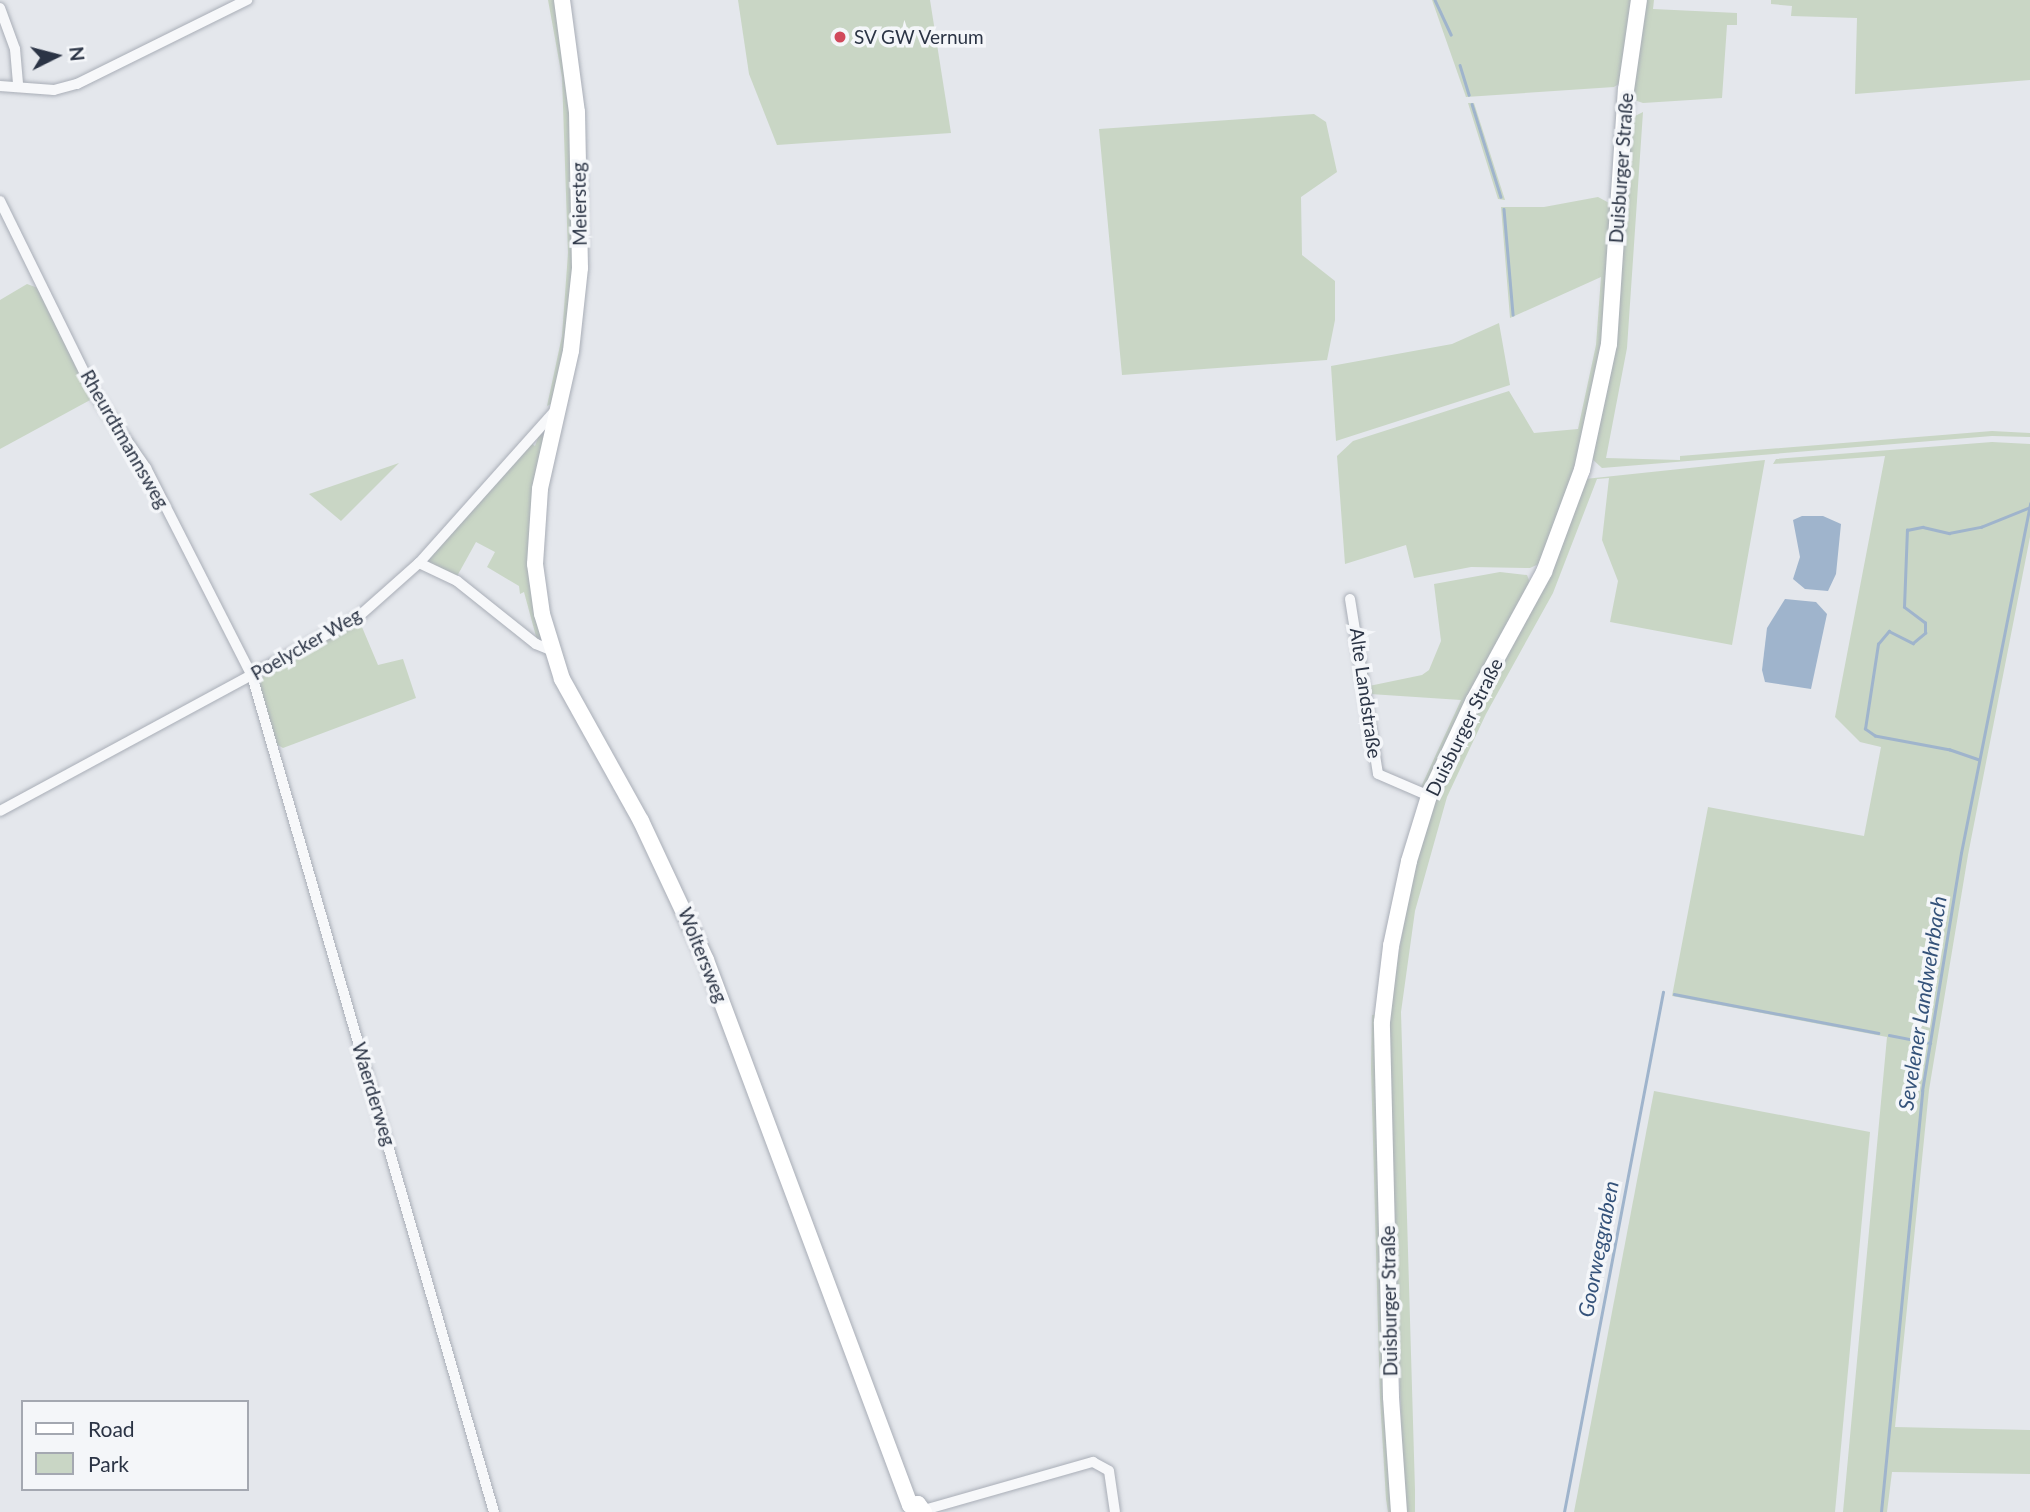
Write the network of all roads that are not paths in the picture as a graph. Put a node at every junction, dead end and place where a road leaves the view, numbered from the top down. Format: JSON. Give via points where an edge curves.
{"nodes":[{"id":1,"x":247,"y":0,"type":"edge"},
{"id":2,"x":562,"y":0,"type":"edge"},
{"id":3,"x":1639,"y":0,"type":"edge"},
{"id":4,"x":0,"y":8,"type":"edge"},
{"id":5,"x":0,"y":86,"type":"edge"},
{"id":6,"x":18,"y":87,"type":"junction"},
{"id":7,"x":0,"y":201,"type":"edge"},
{"id":8,"x":558,"y":408,"type":"junction"},
{"id":9,"x":419,"y":563,"type":"junction"},
{"id":10,"x":1350,"y":599,"type":"dead end"},
{"id":11,"x":551,"y":650,"type":"junction"},
{"id":12,"x":252,"y":676,"type":"junction"},
{"id":13,"x":1429,"y":796,"type":"junction"},
{"id":14,"x":0,"y":811,"type":"edge"},
{"id":15,"x":916,"y":1510,"type":"edge"},
{"id":16,"x":494,"y":1512,"type":"edge"},
{"id":17,"x":1115,"y":1512,"type":"edge"},
{"id":18,"x":1399,"y":1512,"type":"edge"}],
"edges":[{"from":1,"to":6,"type":"street","via":[[78,84],[54,90]]},
{"from":2,"to":8,"type":"street","name":"Meiersteg","via":[[577,112],[580,268],[571,351]]},
{"from":3,"to":13,"type":"street","name":"Duisburger Straße","via":[[1626,90],[1609,344],[1582,470],[1544,572],[1474,700]]},
{"from":4,"to":6,"type":"street","via":[[15,49]]},
{"from":5,"to":6,"type":"street"},
{"from":7,"to":12,"type":"street","name":"Rheurdtmannsweg","via":[[96,396],[146,468]]},
{"from":8,"to":9,"type":"street","name":"Poelycker Weg"},
{"from":8,"to":11,"type":"street","name":"Woltersweg","via":[[540,489],[535,541],[542,614]]},
{"from":9,"to":11,"type":"street","via":[[457,582],[536,644]]},
{"from":9,"to":12,"type":"street","name":"Poelycker Weg","via":[[357,618]]},
{"from":10,"to":13,"type":"street","name":"Alte Landstraße","via":[[1378,774]]},
{"from":11,"to":15,"type":"street","name":"Woltersweg","via":[[691,924]]},
{"from":12,"to":14,"type":"street","name":"Poelycker Weg"},
{"from":12,"to":16,"type":"street","name":"Waerderweg"},
{"from":13,"to":18,"type":"street","name":"Duisburger Straße","via":[[1406,873],[1382,1022],[1391,1397]]},
{"from":15,"to":17,"type":"street","via":[[1093,1462],[1109,1471]]}]}
